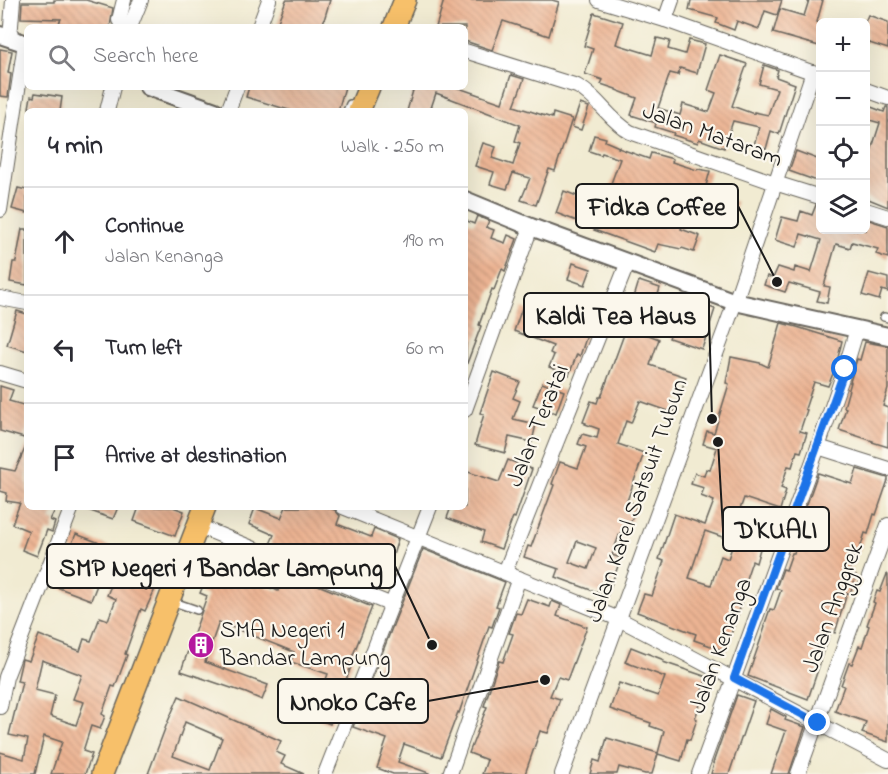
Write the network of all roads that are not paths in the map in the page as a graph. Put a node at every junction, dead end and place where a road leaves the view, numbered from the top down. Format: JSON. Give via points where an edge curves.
{"nodes":[{"id":1,"x":13,"y":0,"type":"edge"},
{"id":2,"x":124,"y":0,"type":"edge"},
{"id":3,"x":141,"y":0,"type":"edge"},
{"id":4,"x":269,"y":0,"type":"edge"},
{"id":5,"x":405,"y":0,"type":"edge"},
{"id":6,"x":672,"y":0,"type":"edge"},
{"id":7,"x":605,"y":1,"type":"edge"},
{"id":8,"x":665,"y":20,"type":"junction"},
{"id":9,"x":122,"y":24,"type":"edge"},
{"id":10,"x":131,"y":24,"type":"edge"},
{"id":11,"x":260,"y":24,"type":"edge"},
{"id":12,"x":395,"y":24,"type":"edge"},
{"id":13,"x":15,"y":40,"type":"edge"},
{"id":14,"x":468,"y":52,"type":"edge"},
{"id":15,"x":816,"y":73,"type":"edge"},
{"id":16,"x":816,"y":76,"type":"edge"},
{"id":17,"x":112,"y":90,"type":"edge"},
{"id":18,"x":156,"y":90,"type":"edge"},
{"id":19,"x":236,"y":90,"type":"edge"},
{"id":20,"x":870,"y":91,"type":"edge"},
{"id":21,"x":888,"y":98,"type":"edge"},
{"id":22,"x":108,"y":108,"type":"edge"},
{"id":23,"x":207,"y":108,"type":"edge"},
{"id":24,"x":229,"y":108,"type":"edge"},
{"id":25,"x":776,"y":183,"type":"junction"},
{"id":26,"x":816,"y":196,"type":"edge"},
{"id":27,"x":468,"y":201,"type":"edge"},
{"id":28,"x":0,"y":210,"type":"edge"},
{"id":29,"x":870,"y":211,"type":"edge"},
{"id":30,"x":888,"y":217,"type":"edge"},
{"id":31,"x":531,"y":227,"type":"junction"},
{"id":32,"x":628,"y":262,"type":"junction"},
{"id":33,"x":0,"y":298,"type":"edge"},
{"id":34,"x":24,"y":302,"type":"edge"},
{"id":35,"x":735,"y":302,"type":"junction"},
{"id":36,"x":857,"y":329,"type":"junction"},
{"id":37,"x":888,"y":336,"type":"edge"},
{"id":38,"x":0,"y":374,"type":"edge"},
{"id":39,"x":24,"y":380,"type":"edge"},
{"id":40,"x":468,"y":402,"type":"edge"},
{"id":41,"x":818,"y":447,"type":"junction"},
{"id":42,"x":888,"y":469,"type":"edge"},
{"id":43,"x":71,"y":510,"type":"edge"},
{"id":44,"x":350,"y":510,"type":"edge"},
{"id":45,"x":429,"y":510,"type":"edge"},
{"id":46,"x":201,"y":516,"type":"edge"},
{"id":47,"x":888,"y":525,"type":"edge"},
{"id":48,"x":419,"y":538,"type":"junction"},
{"id":49,"x":505,"y":573,"type":"junction"},
{"id":50,"x":519,"y":578,"type":"junction"},
{"id":51,"x":169,"y":600,"type":"junction"},
{"id":52,"x":392,"y":605,"type":"junction"},
{"id":53,"x":197,"y":610,"type":"dead end"},
{"id":54,"x":619,"y":619,"type":"junction"},
{"id":55,"x":734,"y":678,"type":"junction"},
{"id":56,"x":0,"y":707,"type":"edge"},
{"id":57,"x":818,"y":723,"type":"junction"},
{"id":58,"x":888,"y":760,"type":"edge"},
{"id":59,"x":102,"y":774,"type":"edge"},
{"id":60,"x":325,"y":774,"type":"edge"},
{"id":61,"x":450,"y":774,"type":"edge"},
{"id":62,"x":562,"y":774,"type":"edge"},
{"id":63,"x":699,"y":774,"type":"edge"},
{"id":64,"x":798,"y":774,"type":"edge"}],
"edges":[{"from":1,"to":13,"type":"street"},
{"from":2,"to":9,"type":"street","via":[[119,20]]},
{"from":3,"to":10,"type":"street"},
{"from":4,"to":11,"type":"street"},
{"from":5,"to":12,"type":"main road"},
{"from":6,"to":8,"type":"street"},
{"from":7,"to":8,"type":"street"},
{"from":8,"to":15,"type":"street"},
{"from":13,"to":28,"type":"street"},
{"from":14,"to":25,"type":"street","name":"Jalan Mataram","via":[[577,86],[630,132]]},
{"from":16,"to":25,"type":"street","name":"Jalan Karel Satsuit Tubun"},
{"from":17,"to":22,"type":"street"},
{"from":18,"to":23,"type":"street"},
{"from":19,"to":24,"type":"street"},
{"from":20,"to":21,"type":"street"},
{"from":25,"to":26,"type":"street","name":"Jalan Mataram"},
{"from":25,"to":35,"type":"street","name":"Jalan Karel Satsuit Tubun"},
{"from":27,"to":31,"type":"street"},
{"from":29,"to":30,"type":"street"},
{"from":31,"to":32,"type":"street"},
{"from":31,"to":40,"type":"street"},
{"from":32,"to":35,"type":"street"},
{"from":32,"to":49,"type":"street","name":"Jalan Teratai"},
{"from":33,"to":34,"type":"street"},
{"from":35,"to":36,"type":"street"},
{"from":35,"to":54,"type":"street","name":"Jalan Karel Satsuit Tubun"},
{"from":36,"to":37,"type":"street"},
{"from":36,"to":41,"type":"street","name":"Jalan Kenanga"},
{"from":38,"to":39,"type":"street"},
{"from":41,"to":42,"type":"street"},
{"from":41,"to":55,"type":"street","name":"Jalan Kenanga"},
{"from":43,"to":56,"type":"street","via":[[6,677]]},
{"from":44,"to":48,"type":"street"},
{"from":45,"to":48,"type":"street"},
{"from":46,"to":51,"type":"main road"},
{"from":46,"to":52,"type":"street"},
{"from":47,"to":57,"type":"street","name":"Jalan Anggrek"},
{"from":48,"to":49,"type":"street"},
{"from":48,"to":52,"type":"street"},
{"from":49,"to":50,"type":"street"},
{"from":50,"to":54,"type":"street"},
{"from":50,"to":61,"type":"street"},
{"from":51,"to":53,"type":"lane"},
{"from":51,"to":59,"type":"main road"},
{"from":52,"to":60,"type":"street"},
{"from":54,"to":55,"type":"street"},
{"from":54,"to":62,"type":"street","name":"Jalan Karel Satsuit Tubun"},
{"from":55,"to":57,"type":"street"},
{"from":55,"to":63,"type":"street","name":"Jalan Kenanga"},
{"from":57,"to":58,"type":"street"},
{"from":57,"to":64,"type":"street","name":"Jalan Anggrek"}]}
